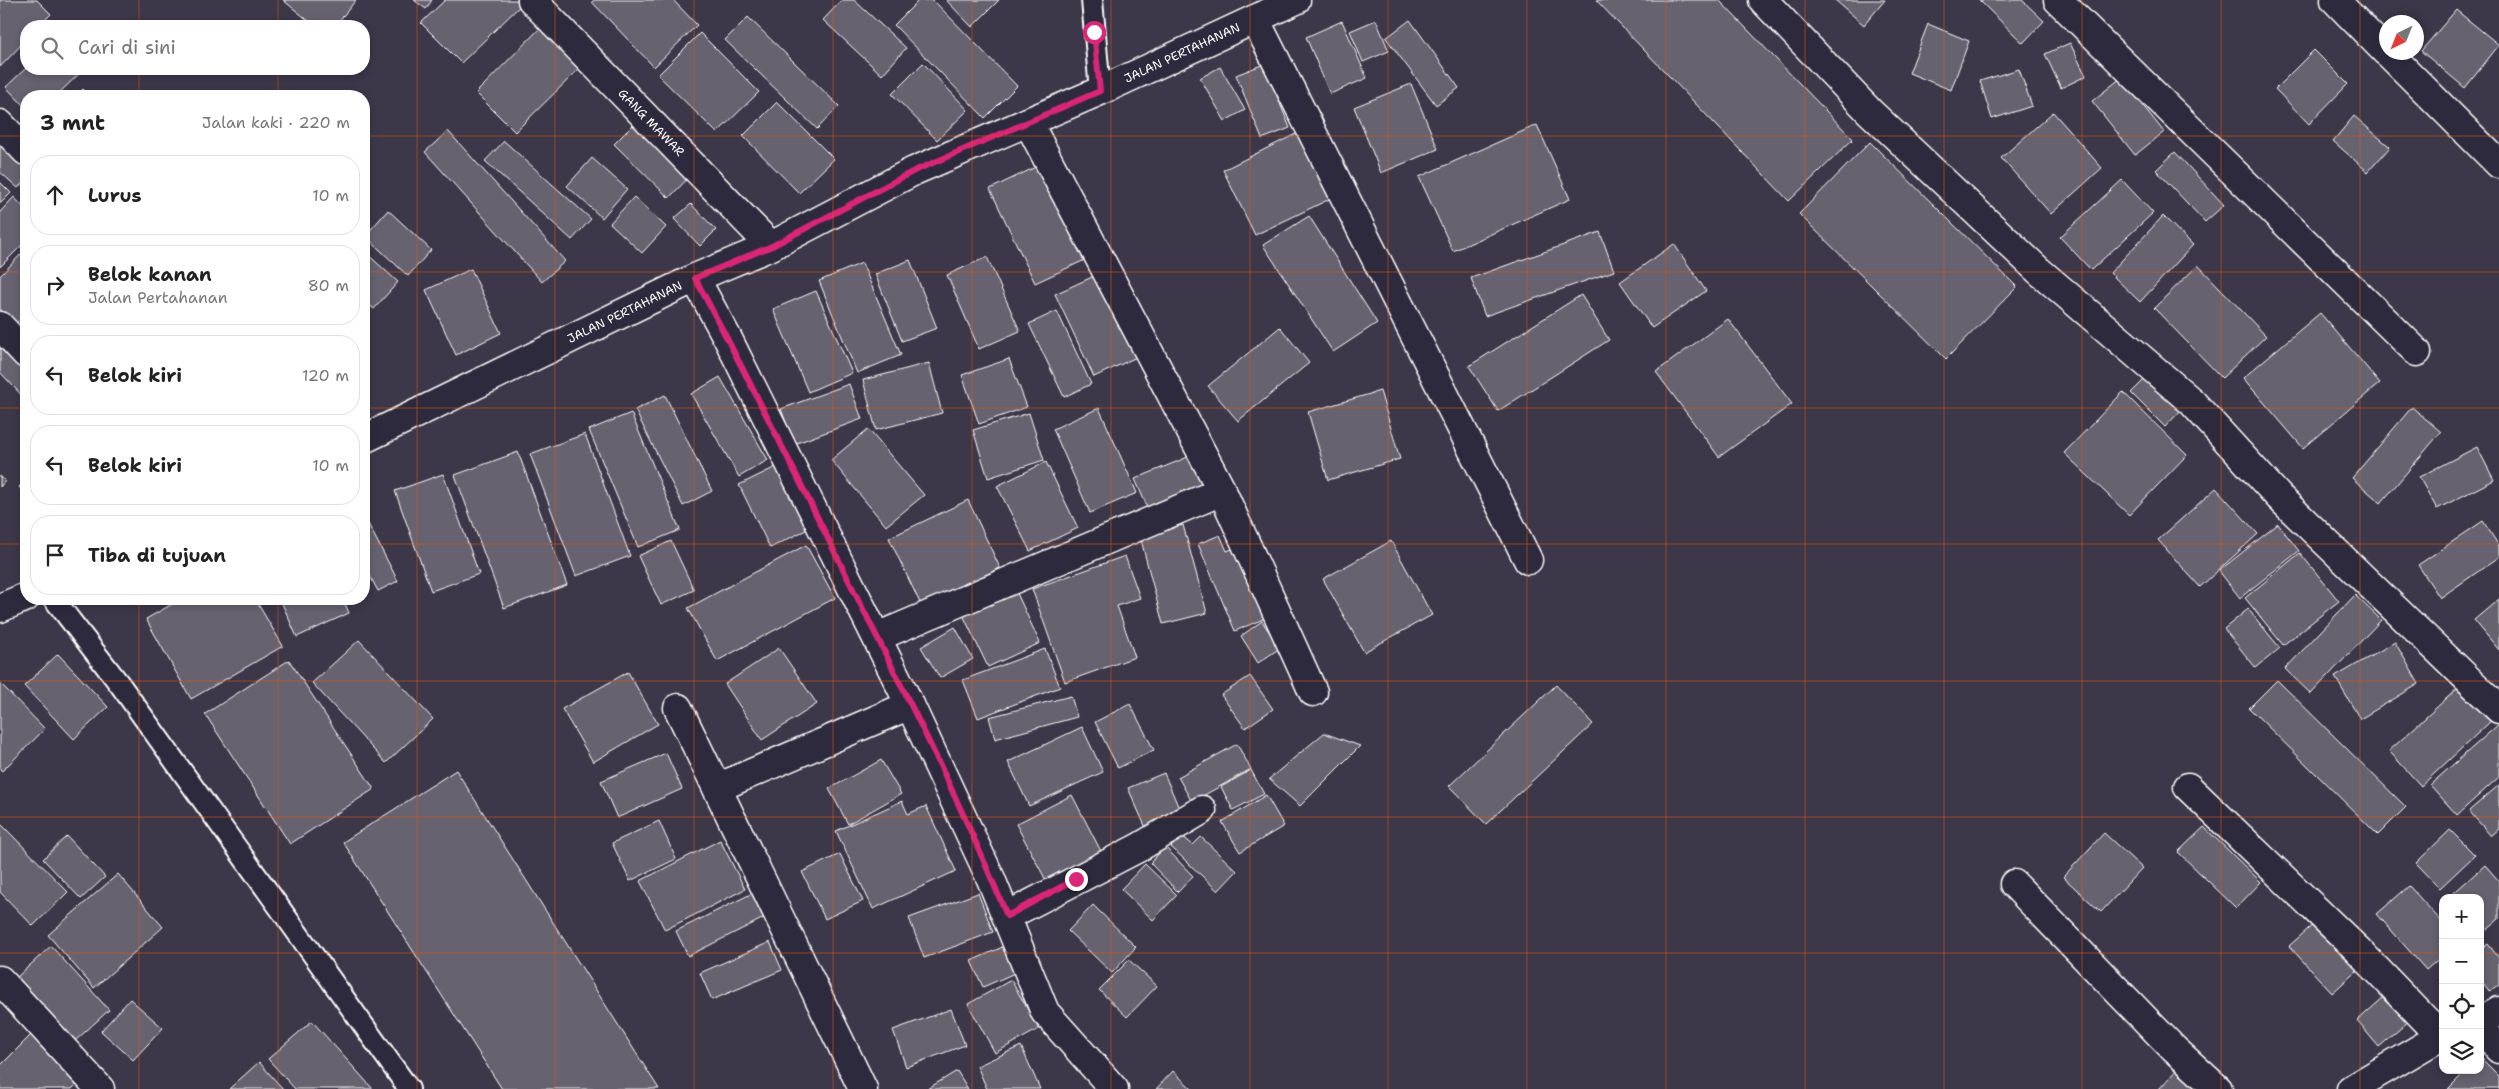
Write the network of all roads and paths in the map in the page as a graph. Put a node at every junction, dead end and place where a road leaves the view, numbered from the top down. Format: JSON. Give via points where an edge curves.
{"nodes":[{"id":1,"x":532,"y":0,"type":"edge"},
{"id":2,"x":1092,"y":0,"type":"edge"},
{"id":3,"x":1296,"y":0,"type":"edge"},
{"id":4,"x":1763,"y":0,"type":"edge"},
{"id":5,"x":2058,"y":0,"type":"edge"},
{"id":6,"x":2335,"y":0,"type":"edge"},
{"id":7,"x":1256,"y":19,"type":"junction"},
{"id":8,"x":2379,"y":44,"type":"edge"},
{"id":9,"x":2395,"y":60,"type":"edge"},
{"id":10,"x":1100,"y":91,"type":"junction"},
{"id":11,"x":1028,"y":122,"type":"junction"},
{"id":12,"x":0,"y":124,"type":"edge"},
{"id":13,"x":20,"y":145,"type":"edge"},
{"id":14,"x":2499,"y":164,"type":"edge"},
{"id":15,"x":772,"y":246,"type":"junction"},
{"id":16,"x":695,"y":278,"type":"junction"},
{"id":17,"x":0,"y":326,"type":"edge"},
{"id":18,"x":20,"y":348,"type":"edge"},
{"id":19,"x":2417,"y":352,"type":"dead end"},
{"id":20,"x":370,"y":436,"type":"edge"},
{"id":21,"x":1222,"y":491,"type":"junction"},
{"id":22,"x":1528,"y":560,"type":"dead end"},
{"id":23,"x":20,"y":600,"type":"edge"},
{"id":24,"x":59,"y":605,"type":"edge"},
{"id":25,"x":0,"y":608,"type":"edge"},
{"id":26,"x":877,"y":637,"type":"junction"},
{"id":27,"x":1313,"y":692,"type":"dead end"},
{"id":28,"x":910,"y":705,"type":"junction"},
{"id":29,"x":678,"y":708,"type":"dead end"},
{"id":30,"x":2499,"y":709,"type":"edge"},
{"id":31,"x":717,"y":788,"type":"junction"},
{"id":32,"x":2188,"y":788,"type":"dead end"},
{"id":33,"x":1202,"y":810,"type":"dead end"},
{"id":34,"x":2014,"y":884,"type":"dead end"},
{"id":35,"x":1007,"y":916,"type":"junction"},
{"id":36,"x":0,"y":980,"type":"edge"},
{"id":37,"x":2499,"y":1011,"type":"edge"},
{"id":38,"x":2484,"y":1020,"type":"edge"},
{"id":39,"x":2439,"y":1033,"type":"edge"},
{"id":40,"x":2484,"y":1033,"type":"edge"},
{"id":41,"x":2439,"y":1038,"type":"edge"},
{"id":42,"x":2499,"y":1049,"type":"edge"},
{"id":43,"x":100,"y":1089,"type":"edge"},
{"id":44,"x":409,"y":1089,"type":"edge"},
{"id":45,"x":863,"y":1089,"type":"edge"},
{"id":46,"x":1114,"y":1089,"type":"edge"},
{"id":47,"x":2218,"y":1089,"type":"edge"},
{"id":48,"x":2351,"y":1089,"type":"edge"}],
"edges":[{"from":1,"to":15,"type":"street","name":"GANG MAWAR"},
{"from":2,"to":10,"type":"lane"},
{"from":3,"to":7,"type":"street","name":"JALAN PERTAHANAN"},
{"from":4,"to":30,"type":"street","via":[[1870,112],[2032,264],[2192,402],[2279,497]]},
{"from":5,"to":19,"type":"street"},
{"from":6,"to":8,"type":"street"},
{"from":7,"to":10,"type":"street","name":"JALAN PERTAHANAN"},
{"from":7,"to":22,"type":"street"},
{"from":9,"to":14,"type":"street"},
{"from":10,"to":11,"type":"street","name":"JALAN PERTAHANAN"},
{"from":11,"to":15,"type":"street","name":"JALAN PERTAHANAN","via":[[914,171]]},
{"from":11,"to":21,"type":"street"},
{"from":12,"to":13,"type":"street"},
{"from":15,"to":16,"type":"street","name":"JALAN PERTAHANAN"},
{"from":16,"to":20,"type":"street","name":"JALAN PERTAHANAN"},
{"from":16,"to":26,"type":"street"},
{"from":17,"to":18,"type":"street"},
{"from":21,"to":26,"type":"street"},
{"from":21,"to":27,"type":"street"},
{"from":23,"to":25,"type":"street"},
{"from":24,"to":44,"type":"lane","via":[[121,686]]},
{"from":26,"to":28,"type":"street"},
{"from":28,"to":31,"type":"street"},
{"from":28,"to":35,"type":"street"},
{"from":29,"to":31,"type":"street"},
{"from":31,"to":45,"type":"street"},
{"from":32,"to":39,"type":"street","via":[[2358,950]]},
{"from":33,"to":35,"type":"street","via":[[1138,848]]},
{"from":34,"to":47,"type":"street","via":[[2174,1049]]},
{"from":35,"to":46,"type":"street","via":[[1045,1012]]},
{"from":36,"to":43,"type":"street"},
{"from":37,"to":38,"type":"street"},
{"from":40,"to":42,"type":"street"},
{"from":41,"to":48,"type":"street"}]}
